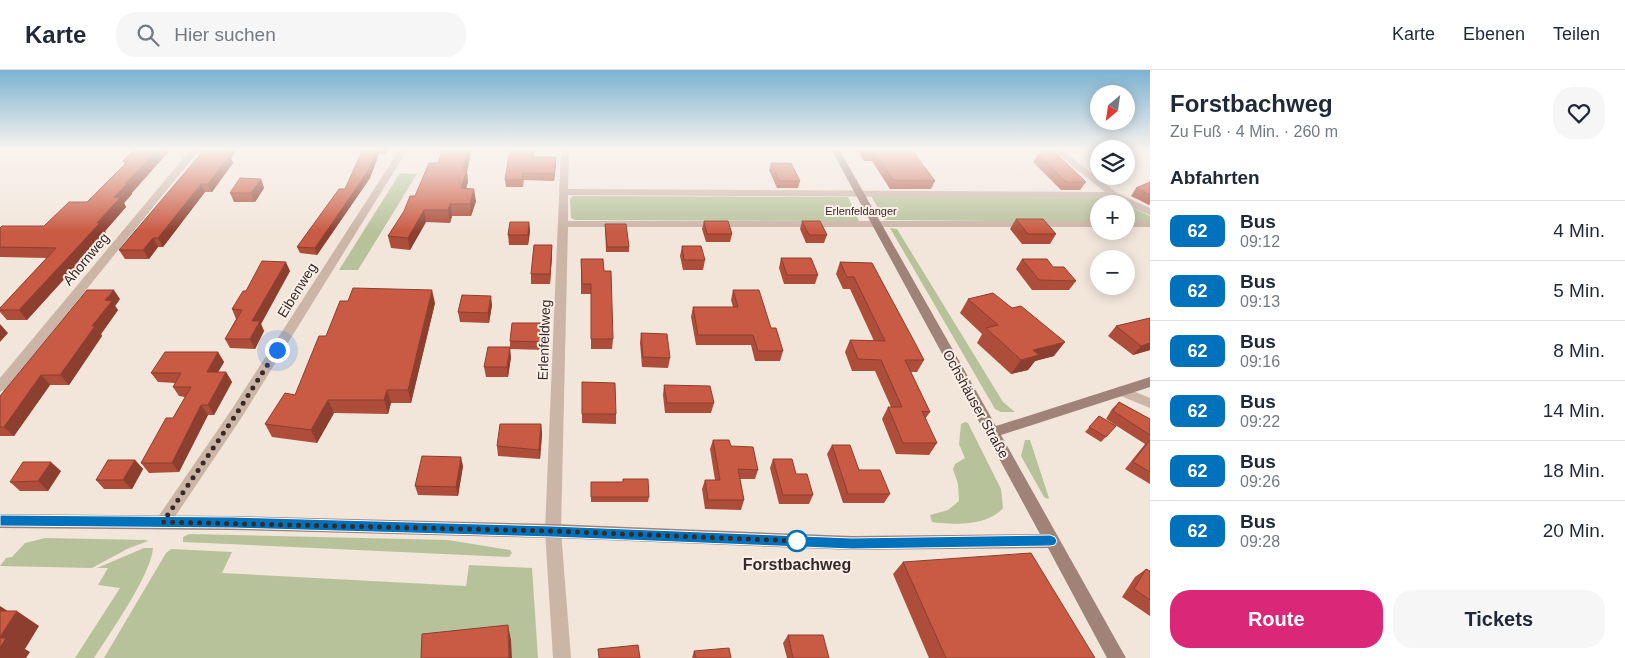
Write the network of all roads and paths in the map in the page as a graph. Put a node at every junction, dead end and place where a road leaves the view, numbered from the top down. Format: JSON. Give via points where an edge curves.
{"nodes":[{"id":1,"x":173,"y":176,"type":"edge"},
{"id":2,"x":387,"y":176,"type":"edge"},
{"id":3,"x":564,"y":176,"type":"edge"},
{"id":4,"x":851,"y":176,"type":"edge"},
{"id":5,"x":1090,"y":176,"type":"edge"},
{"id":6,"x":564,"y":192,"type":"junction"},
{"id":7,"x":861,"y":194,"type":"junction"},
{"id":8,"x":1114,"y":195,"type":"joint"},
{"id":9,"x":1135,"y":205,"type":"edge"},
{"id":10,"x":1150,"y":212,"type":"edge"},
{"id":11,"x":563,"y":224,"type":"junction"},
{"id":12,"x":876,"y":224,"type":"junction"},
{"id":13,"x":1090,"y":224,"type":"edge"},
{"id":14,"x":1135,"y":224,"type":"edge"},
{"id":15,"x":1150,"y":224,"type":"edge"},
{"id":16,"x":1150,"y":382,"type":"edge"},
{"id":17,"x":0,"y":387,"type":"edge"},
{"id":18,"x":1121,"y":391,"type":"junction"},
{"id":19,"x":1150,"y":403,"type":"edge"},
{"id":20,"x":992,"y":433,"type":"junction"},
{"id":21,"x":0,"y":521,"type":"edge"},
{"id":22,"x":163,"y":522,"type":"junction"},
{"id":23,"x":552,"y":531,"type":"junction"},
{"id":24,"x":1050,"y":541,"type":"junction"},
{"id":25,"x":562,"y":658,"type":"edge"},
{"id":26,"x":1117,"y":658,"type":"edge"}],
"edges":[{"from":1,"to":17,"type":"street","name":"Ahornweg"},
{"from":2,"to":22,"type":"street","name":"Eibenweg","via":[[235,416]]},
{"from":3,"to":6,"type":"street","name":"Erlenfeldweg"},
{"from":4,"to":7,"type":"street","name":"Ochshäuser Straße"},
{"from":5,"to":8,"type":"street"},
{"from":6,"to":7,"type":"street","name":"Erlenfeldanger"},
{"from":6,"to":11,"type":"street","name":"Erlenfeldweg"},
{"from":7,"to":8,"type":"street","name":"Erlenfeldanger"},
{"from":7,"to":12,"type":"street","name":"Ochshäuser Straße"},
{"from":9,"to":10,"type":"street"},
{"from":11,"to":12,"type":"street","name":"Erlenfeldanger"},
{"from":11,"to":23,"type":"street","name":"Erlenfeldweg"},
{"from":12,"to":13,"type":"street","name":"Erlenfeldanger"},
{"from":12,"to":20,"type":"street","name":"Ochshäuser Straße"},
{"from":14,"to":15,"type":"street"},
{"from":16,"to":18,"type":"street"},
{"from":18,"to":19,"type":"street"},
{"from":18,"to":20,"type":"street"},
{"from":20,"to":24,"type":"street","name":"Ochshäuser Straße"},
{"from":21,"to":22,"type":"street"},
{"from":22,"to":23,"type":"street"},
{"from":23,"to":24,"type":"street","via":[[852,543]]},
{"from":23,"to":25,"type":"street","name":"Erlenfeldweg"},
{"from":24,"to":26,"type":"street","name":"Ochshäuser Straße"}]}
